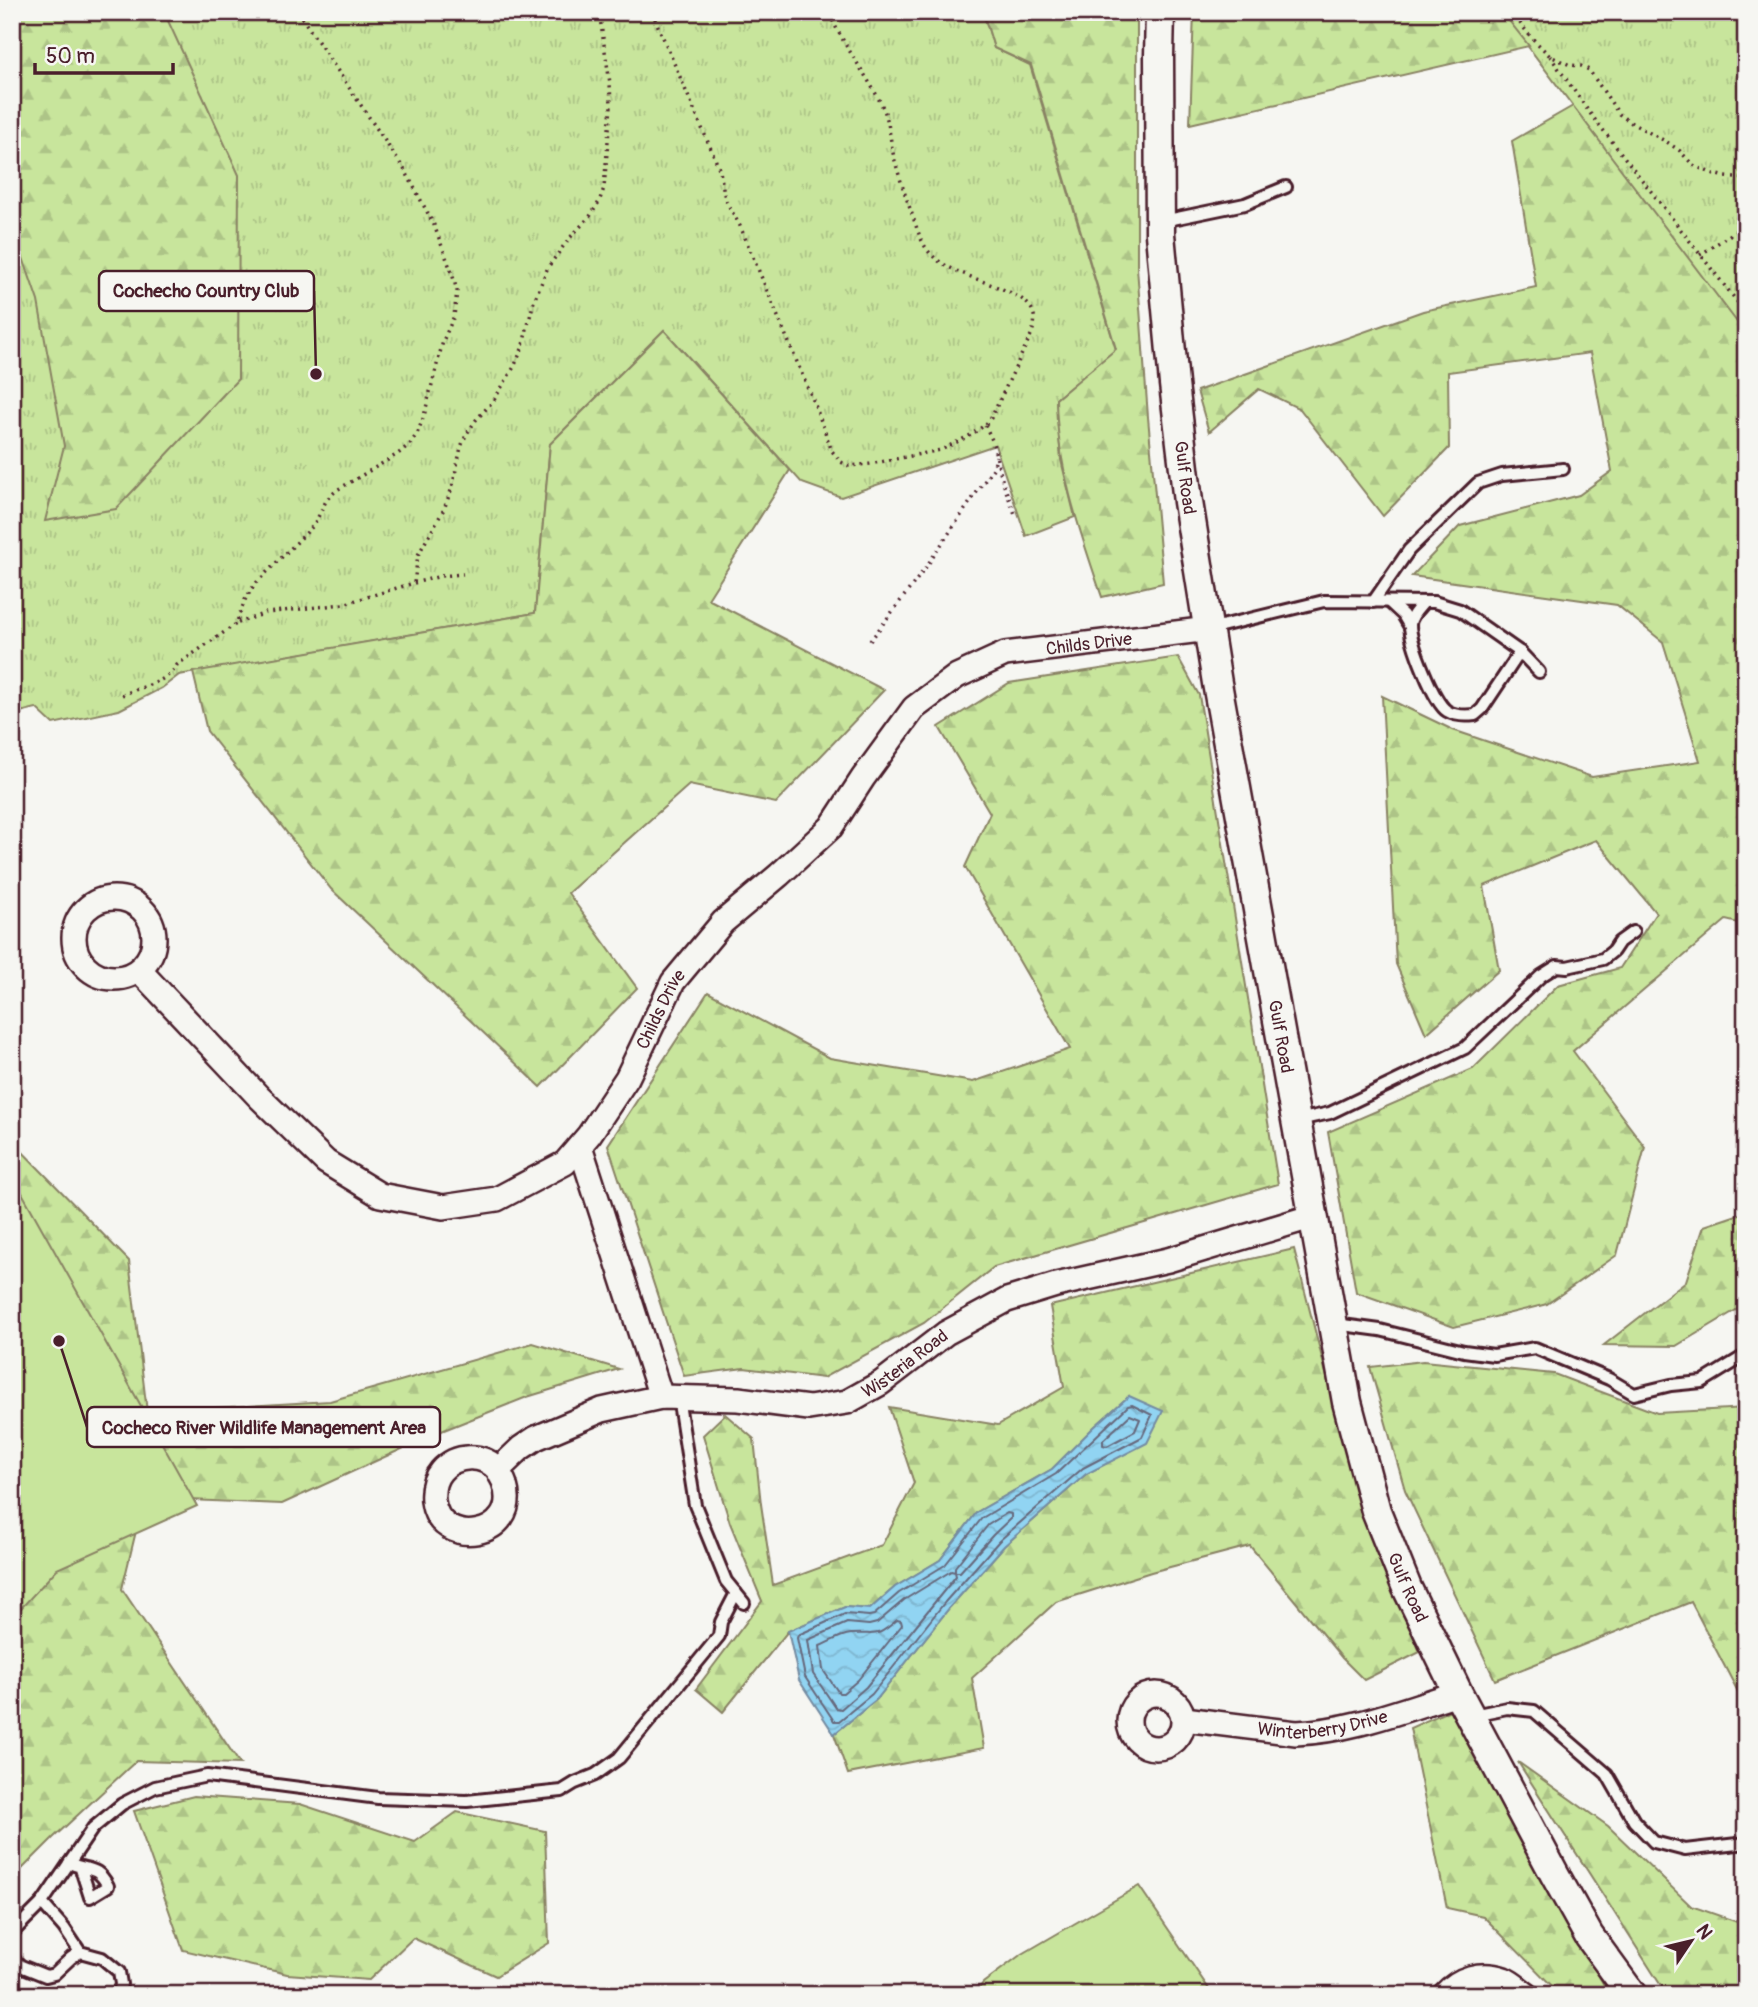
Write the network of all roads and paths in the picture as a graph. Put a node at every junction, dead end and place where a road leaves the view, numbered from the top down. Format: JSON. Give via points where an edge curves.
{"nodes":[{"id":1,"x":298,"y":12,"type":"edge"},
{"id":2,"x":599,"y":12,"type":"edge"},
{"id":3,"x":652,"y":12,"type":"edge"},
{"id":4,"x":829,"y":12,"type":"edge"},
{"id":5,"x":1160,"y":12,"type":"edge"},
{"id":6,"x":1511,"y":12,"type":"edge"},
{"id":7,"x":1732,"y":12,"type":"edge"},
{"id":8,"x":1746,"y":32,"type":"edge"},
{"id":9,"x":1550,"y":56,"type":"junction"},
{"id":10,"x":1746,"y":179,"type":"edge"},
{"id":11,"x":1286,"y":187,"type":"dead end"},
{"id":12,"x":1160,"y":222,"type":"junction"},
{"id":13,"x":1746,"y":224,"type":"edge"},
{"id":14,"x":1700,"y":255,"type":"junction"},
{"id":15,"x":1746,"y":313,"type":"edge"},
{"id":16,"x":985,"y":425,"type":"junction"},
{"id":17,"x":996,"y":456,"type":"junction"},
{"id":18,"x":1563,"y":469,"type":"dead end"},
{"id":19,"x":1015,"y":514,"type":"dead end"},
{"id":20,"x":463,"y":574,"type":"dead end"},
{"id":21,"x":414,"y":583,"type":"junction"},
{"id":22,"x":1373,"y":602,"type":"junction"},
{"id":23,"x":1389,"y":602,"type":"junction"},
{"id":24,"x":1424,"y":602,"type":"junction"},
{"id":25,"x":236,"y":624,"type":"junction"},
{"id":26,"x":1410,"y":627,"type":"junction"},
{"id":27,"x":1209,"y":629,"type":"junction"},
{"id":28,"x":870,"y":641,"type":"dead end"},
{"id":29,"x":1520,"y":652,"type":"junction"},
{"id":30,"x":1539,"y":672,"type":"dead end"},
{"id":31,"x":122,"y":695,"type":"dead end"},
{"id":32,"x":1633,"y":932,"type":"dead end"},
{"id":33,"x":138,"y":970,"type":"dead end"},
{"id":34,"x":1296,"y":1120,"type":"junction"},
{"id":35,"x":580,"y":1146,"type":"junction"},
{"id":36,"x":1314,"y":1216,"type":"junction"},
{"id":37,"x":1333,"y":1323,"type":"junction"},
{"id":38,"x":1746,"y":1355,"type":"edge"},
{"id":39,"x":670,"y":1397,"type":"junction"},
{"id":40,"x":498,"y":1470,"type":"dead end"},
{"id":41,"x":736,"y":1592,"type":"junction"},
{"id":42,"x":744,"y":1602,"type":"dead end"},
{"id":43,"x":1464,"y":1704,"type":"junction"},
{"id":44,"x":1184,"y":1719,"type":"dead end"},
{"id":45,"x":1746,"y":1843,"type":"edge"},
{"id":46,"x":69,"y":1863,"type":"junction"},
{"id":47,"x":81,"y":1869,"type":"dead end"},
{"id":48,"x":42,"y":1903,"type":"junction"},
{"id":49,"x":12,"y":1933,"type":"edge"},
{"id":50,"x":80,"y":1952,"type":"junction"},
{"id":51,"x":12,"y":1958,"type":"edge"},
{"id":52,"x":119,"y":1995,"type":"edge"},
{"id":53,"x":1444,"y":1995,"type":"edge"},
{"id":54,"x":1527,"y":1995,"type":"edge"},
{"id":55,"x":1632,"y":1995,"type":"edge"}],
"edges":[{"from":1,"to":25,"type":"path","via":[[420,196],[452,273],[456,303],[424,416],[410,444],[327,499],[314,525],[256,584]]},
{"from":2,"to":21,"type":"path","via":[[611,106],[604,188],[591,215],[548,267],[514,367],[466,435],[444,509],[418,555]]},
{"from":3,"to":16,"type":"path","via":[[832,451],[849,466],[895,460],[941,450]]},
{"from":4,"to":16,"type":"path","via":[[885,114],[909,204],[931,255],[946,267],[1014,293],[1033,310],[1032,333]]},
{"from":5,"to":12,"type":"street","name":"Gulf Road"},
{"from":6,"to":9,"type":"path"},
{"from":7,"to":8,"type":"path"},
{"from":9,"to":10,"type":"path","via":[[1589,70],[1619,114],[1693,165]]},
{"from":9,"to":14,"type":"path"},
{"from":11,"to":12,"type":"lane","via":[[1245,204]]},
{"from":12,"to":27,"type":"street","name":"Gulf Road","via":[[1177,415]]},
{"from":13,"to":14,"type":"path"},
{"from":14,"to":15,"type":"path"},
{"from":16,"to":17,"type":"path"},
{"from":17,"to":19,"type":"path"},
{"from":17,"to":28,"type":"path","via":[[994,467],[940,547]]},
{"from":18,"to":22,"type":"lane","via":[[1502,475],[1478,483],[1409,550]]},
{"from":20,"to":21,"type":"path"},
{"from":21,"to":25,"type":"path","via":[[343,604],[267,613]]},
{"from":22,"to":23,"type":"lane"},
{"from":22,"to":27,"type":"lane","via":[[1324,601]]},
{"from":23,"to":24,"type":"lane"},
{"from":23,"to":26,"type":"lane"},
{"from":24,"to":26,"type":"lane"},
{"from":24,"to":29,"type":"lane","via":[[1460,610]]},
{"from":25,"to":31,"type":"path","via":[[177,665],[164,680]]},
{"from":26,"to":29,"type":"lane","via":[[1430,686],[1446,711],[1457,715],[1475,715],[1482,709]]},
{"from":27,"to":34,"type":"street","name":"Gulf Road"},
{"from":27,"to":35,"type":"street","name":"Childs Drive","via":[[1005,654],[957,676],[914,708],[831,827],[723,922],[673,982],[626,1078]]},
{"from":29,"to":30,"type":"lane"},
{"from":32,"to":34,"type":"lane","via":[[1603,959],[1557,966],[1541,976],[1465,1048],[1330,1113]]},
{"from":33,"to":35,"type":"street","name":"Childs Drive","via":[[326,1162],[380,1195],[443,1207],[498,1199],[565,1163]]},
{"from":34,"to":36,"type":"street","name":"Gulf Road"},
{"from":35,"to":39,"type":"street"},
{"from":36,"to":37,"type":"street","name":"Gulf Road"},
{"from":36,"to":39,"type":"street","name":"Wisteria Road","via":[[1168,1260],[1007,1300],[946,1333],[881,1383],[847,1402],[809,1408]]},
{"from":37,"to":38,"type":"lane","via":[[1494,1355],[1535,1348],[1634,1394],[1702,1382]]},
{"from":37,"to":43,"type":"street","name":"Gulf Road","via":[[1347,1402],[1376,1511],[1407,1588]]},
{"from":39,"to":40,"type":"street","name":"Wisteria Road","via":[[602,1410],[536,1438]]},
{"from":39,"to":41,"type":"lane","via":[[695,1505],[726,1581]]},
{"from":41,"to":42,"type":"lane"},
{"from":41,"to":46,"type":"lane","via":[[719,1636],[619,1758],[595,1776],[562,1791],[478,1800],[378,1798],[207,1776],[155,1787],[122,1804],[93,1828]]},
{"from":43,"to":44,"type":"street","name":"Winterberry Drive","via":[[1296,1733]]},
{"from":43,"to":45,"type":"lane","via":[[1534,1711],[1607,1774],[1633,1821],[1654,1842],[1685,1850]]},
{"from":43,"to":55,"type":"street","name":"Gulf Road","via":[[1587,1932]]},
{"from":46,"to":47,"type":"lane"},
{"from":46,"to":48,"type":"lane"},
{"from":48,"to":49,"type":"lane"},
{"from":48,"to":50,"type":"lane"},
{"from":50,"to":51,"type":"lane","via":[[46,1976]]},
{"from":50,"to":52,"type":"lane","via":[[102,1958],[119,1972]]},
{"from":53,"to":54,"type":"street","via":[[1454,1984],[1477,1975],[1505,1979]]}]}
